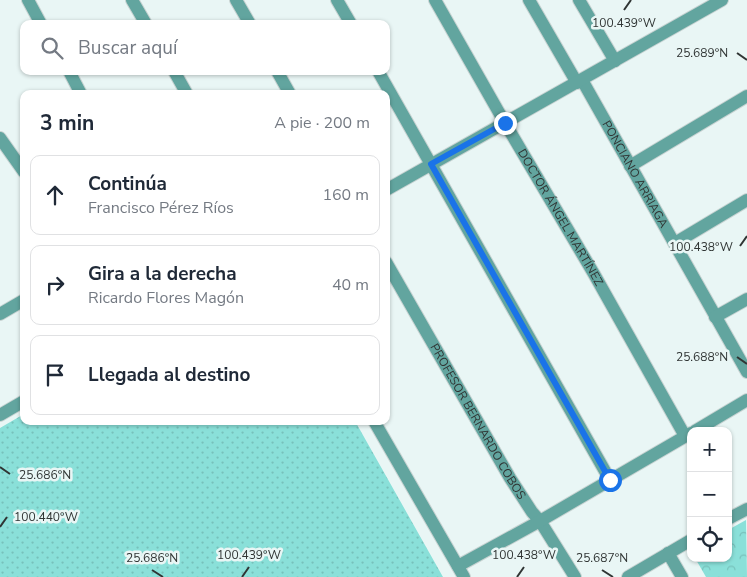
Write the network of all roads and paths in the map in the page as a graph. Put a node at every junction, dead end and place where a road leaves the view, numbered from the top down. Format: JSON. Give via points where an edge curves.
{"nodes":[{"id":1,"x":28,"y":0,"type":"edge"},
{"id":2,"x":132,"y":0,"type":"edge"},
{"id":3,"x":236,"y":0,"type":"edge"},
{"id":4,"x":337,"y":0,"type":"edge"},
{"id":5,"x":436,"y":0,"type":"edge"},
{"id":6,"x":529,"y":0,"type":"edge"},
{"id":7,"x":579,"y":0,"type":"edge"},
{"id":8,"x":722,"y":0,"type":"edge"},
{"id":9,"x":39,"y":20,"type":"edge"},
{"id":10,"x":144,"y":20,"type":"edge"},
{"id":11,"x":248,"y":20,"type":"edge"},
{"id":12,"x":349,"y":20,"type":"edge"},
{"id":13,"x":615,"y":62,"type":"junction"},
{"id":14,"x":71,"y":75,"type":"edge"},
{"id":15,"x":176,"y":75,"type":"edge"},
{"id":16,"x":279,"y":75,"type":"edge"},
{"id":17,"x":380,"y":75,"type":"edge"},
{"id":18,"x":580,"y":82,"type":"junction"},
{"id":19,"x":80,"y":90,"type":"edge"},
{"id":20,"x":185,"y":90,"type":"edge"},
{"id":21,"x":288,"y":90,"type":"edge"},
{"id":22,"x":389,"y":90,"type":"edge"},
{"id":23,"x":390,"y":92,"type":"edge"},
{"id":24,"x":747,"y":96,"type":"edge"},
{"id":25,"x":505,"y":123,"type":"junction"},
{"id":26,"x":0,"y":138,"type":"edge"},
{"id":27,"x":431,"y":164,"type":"junction"},
{"id":28,"x":20,"y":166,"type":"edge"},
{"id":29,"x":630,"y":166,"type":"junction"},
{"id":30,"x":390,"y":188,"type":"edge"},
{"id":31,"x":747,"y":200,"type":"edge"},
{"id":32,"x":675,"y":243,"type":"junction"},
{"id":33,"x":390,"y":269,"type":"edge"},
{"id":34,"x":747,"y":298,"type":"edge"},
{"id":35,"x":20,"y":302,"type":"edge"},
{"id":36,"x":2,"y":309,"type":"edge"},
{"id":37,"x":715,"y":317,"type":"junction"},
{"id":38,"x":747,"y":372,"type":"edge"},
{"id":39,"x":747,"y":400,"type":"edge"},
{"id":40,"x":20,"y":404,"type":"edge"},
{"id":41,"x":0,"y":415,"type":"edge"},
{"id":42,"x":376,"y":425,"type":"edge"},
{"id":43,"x":700,"y":427,"type":"edge"},
{"id":44,"x":687,"y":428,"type":"edge"},
{"id":45,"x":687,"y":435,"type":"edge"},
{"id":46,"x":610,"y":480,"type":"junction"},
{"id":47,"x":747,"y":509,"type":"edge"},
{"id":48,"x":732,"y":518,"type":"edge"},
{"id":49,"x":540,"y":521,"type":"junction"},
{"id":50,"x":687,"y":542,"type":"edge"},
{"id":51,"x":668,"y":553,"type":"junction"},
{"id":52,"x":461,"y":572,"type":"edge"},
{"id":53,"x":575,"y":577,"type":"edge"},
{"id":54,"x":628,"y":577,"type":"edge"},
{"id":55,"x":682,"y":577,"type":"edge"}],
"edges":[{"from":1,"to":9,"type":"street"},
{"from":2,"to":10,"type":"street"},
{"from":3,"to":11,"type":"street"},
{"from":4,"to":12,"type":"street"},
{"from":5,"to":25,"type":"street","name":"DOCTOR ÁNGEL MARTÍNEZ"},
{"from":6,"to":18,"type":"street","name":"PONCIANO ARRIAGA"},
{"from":7,"to":13,"type":"street"},
{"from":8,"to":13,"type":"street"},
{"from":13,"to":18,"type":"street"},
{"from":14,"to":19,"type":"street"},
{"from":15,"to":20,"type":"street"},
{"from":16,"to":21,"type":"street"},
{"from":17,"to":22,"type":"street"},
{"from":18,"to":25,"type":"street"},
{"from":18,"to":29,"type":"street","name":"PONCIANO ARRIAGA"},
{"from":23,"to":27,"type":"street"},
{"from":24,"to":29,"type":"street"},
{"from":25,"to":27,"type":"street"},
{"from":25,"to":44,"type":"street","name":"DOCTOR ÁNGEL MARTÍNEZ"},
{"from":26,"to":28,"type":"street"},
{"from":27,"to":30,"type":"street"},
{"from":27,"to":46,"type":"street"},
{"from":29,"to":32,"type":"street","name":"PONCIANO ARRIAGA"},
{"from":31,"to":32,"type":"street"},
{"from":32,"to":37,"type":"street","name":"PONCIANO ARRIAGA"},
{"from":33,"to":49,"type":"street","name":"PROFESOR BERNARDO COBOS","via":[[510,478]]},
{"from":34,"to":37,"type":"street"},
{"from":35,"to":36,"type":"street"},
{"from":37,"to":38,"type":"street","name":"PONCIANO ARRIAGA"},
{"from":39,"to":43,"type":"street"},
{"from":40,"to":41,"type":"street"},
{"from":42,"to":52,"type":"street"},
{"from":45,"to":46,"type":"street"},
{"from":46,"to":49,"type":"street"},
{"from":47,"to":48,"type":"street"},
{"from":49,"to":52,"type":"street"},
{"from":49,"to":53,"type":"street","name":"PROFESOR BERNARDO COBOS"},
{"from":50,"to":51,"type":"street"},
{"from":51,"to":54,"type":"street"},
{"from":51,"to":55,"type":"street"}]}
